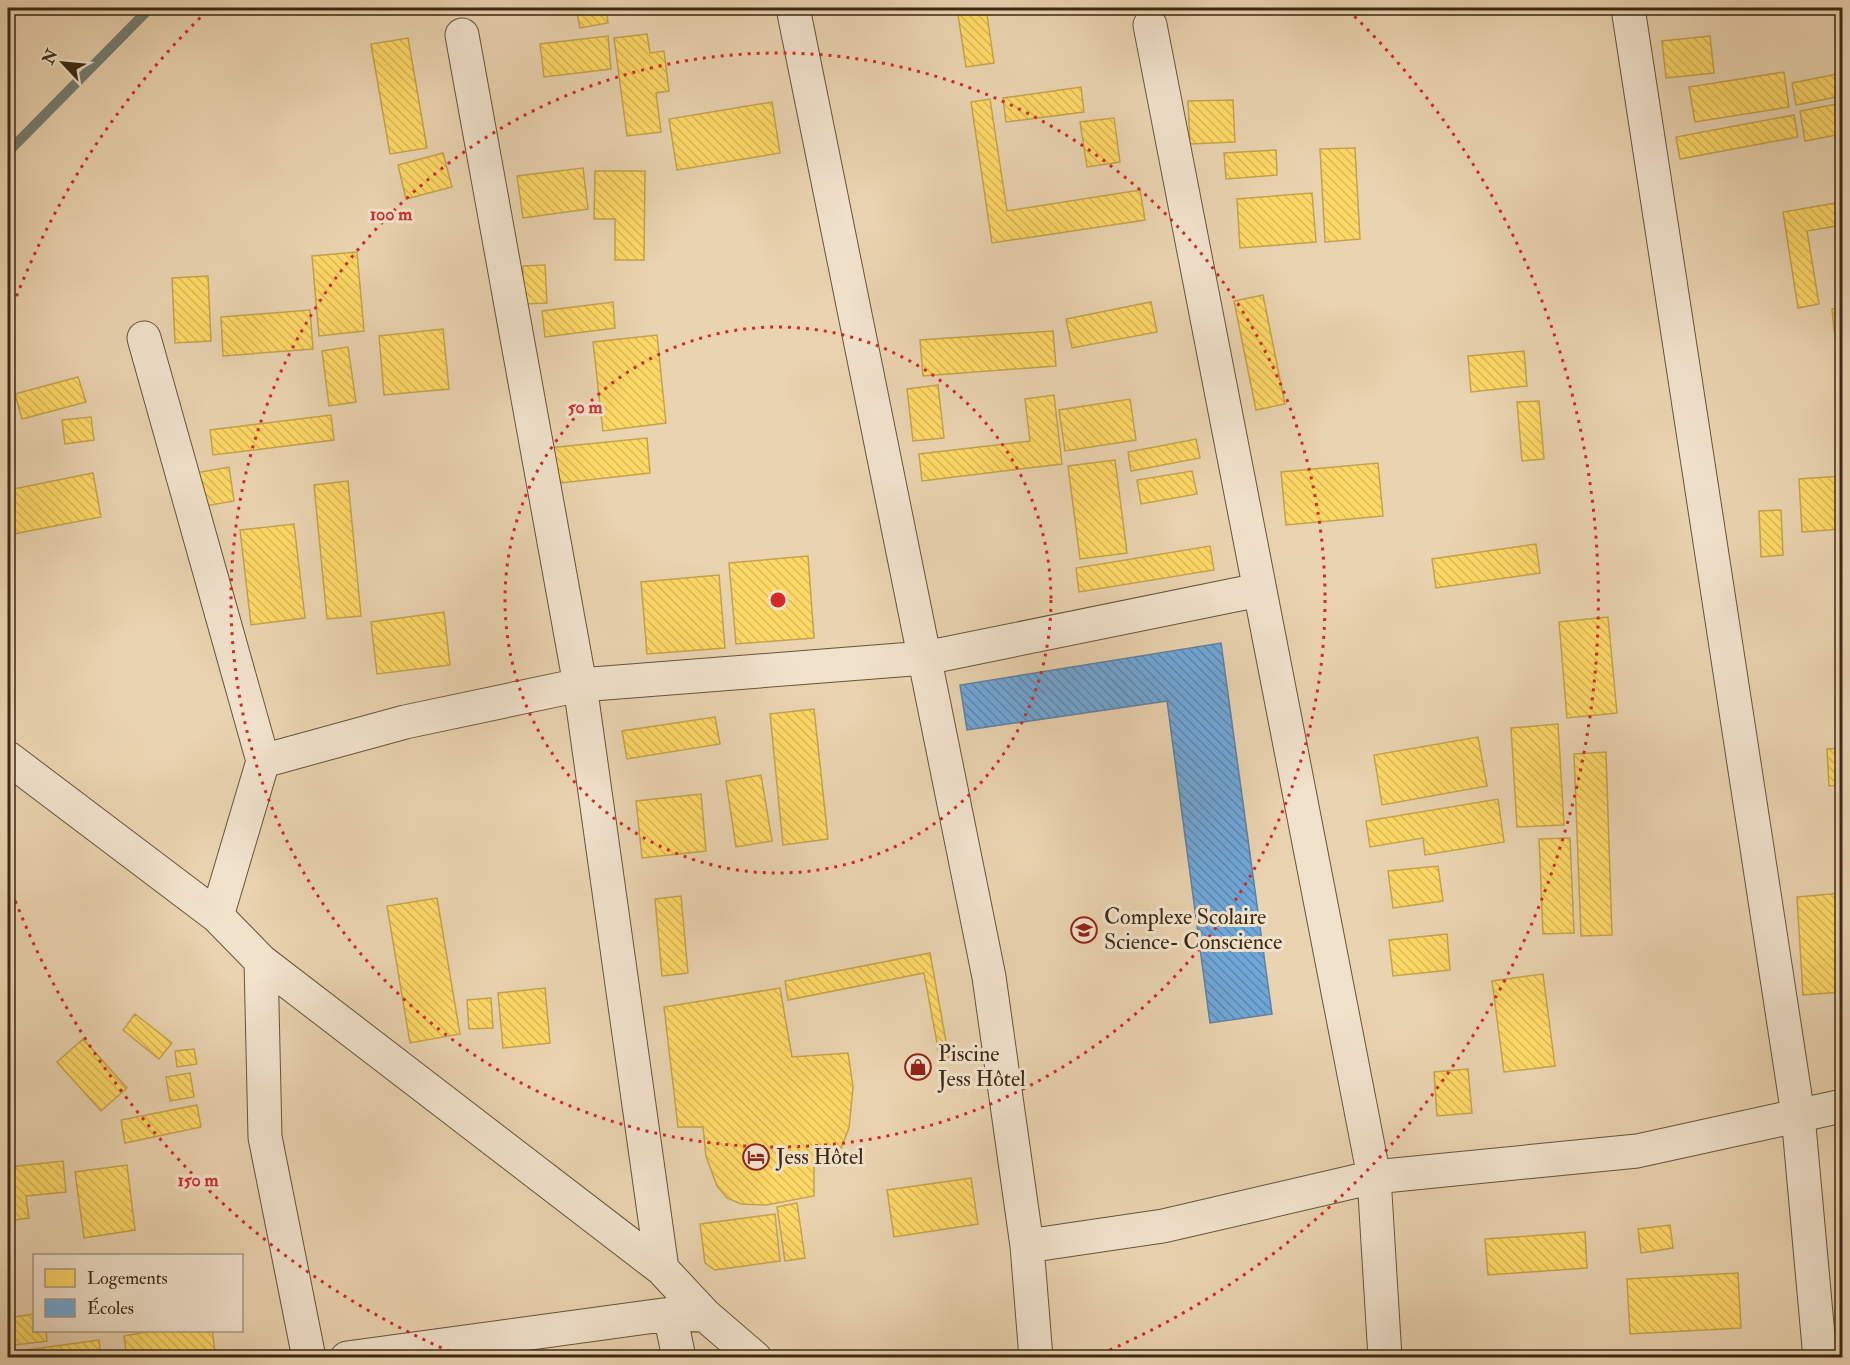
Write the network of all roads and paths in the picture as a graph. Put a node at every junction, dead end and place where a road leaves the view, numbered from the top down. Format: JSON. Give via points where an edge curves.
{"nodes":[{"id":1,"x":793,"y":8,"type":"edge"},
{"id":2,"x":1628,"y":8,"type":"edge"},
{"id":3,"x":1150,"y":25,"type":"dead end"},
{"id":4,"x":462,"y":35,"type":"dead end"},
{"id":5,"x":144,"y":338,"type":"dead end"},
{"id":6,"x":1259,"y":590,"type":"junction"},
{"id":7,"x":925,"y":658,"type":"junction"},
{"id":8,"x":580,"y":685,"type":"junction"},
{"id":9,"x":8,"y":758,"type":"edge"},
{"id":10,"x":263,"y":761,"type":"junction"},
{"id":11,"x":217,"y":916,"type":"junction"},
{"id":12,"x":261,"y":961,"type":"junction"},
{"id":13,"x":1842,"y":1106,"type":"edge"},
{"id":14,"x":1798,"y":1115,"type":"junction"},
{"id":15,"x":1374,"y":1177,"type":"junction"},
{"id":16,"x":1028,"y":1246,"type":"junction"},
{"id":17,"x":662,"y":1269,"type":"junction"},
{"id":18,"x":670,"y":1314,"type":"junction"},
{"id":19,"x":705,"y":1315,"type":"junction"},
{"id":20,"x":309,"y":1358,"type":"edge"},
{"id":21,"x":347,"y":1358,"type":"edge"},
{"id":22,"x":678,"y":1358,"type":"edge"},
{"id":23,"x":755,"y":1358,"type":"edge"},
{"id":24,"x":1036,"y":1358,"type":"edge"},
{"id":25,"x":1385,"y":1358,"type":"edge"},
{"id":26,"x":1820,"y":1358,"type":"edge"}],
"edges":[{"from":1,"to":7,"type":"street"},
{"from":2,"to":14,"type":"street"},
{"from":3,"to":6,"type":"street"},
{"from":4,"to":8,"type":"street"},
{"from":5,"to":10,"type":"street"},
{"from":6,"to":7,"type":"street"},
{"from":6,"to":15,"type":"street"},
{"from":7,"to":8,"type":"street"},
{"from":7,"to":16,"type":"street","via":[[989,977]]},
{"from":8,"to":10,"type":"street","via":[[405,722]]},
{"from":8,"to":17,"type":"street"},
{"from":9,"to":11,"type":"street"},
{"from":10,"to":11,"type":"street"},
{"from":11,"to":12,"type":"street"},
{"from":12,"to":17,"type":"street"},
{"from":12,"to":20,"type":"street","via":[[265,1137]]},
{"from":13,"to":14,"type":"street"},
{"from":14,"to":15,"type":"street","via":[[1637,1151]]},
{"from":14,"to":26,"type":"street"},
{"from":15,"to":16,"type":"street","via":[[1163,1226]]},
{"from":15,"to":25,"type":"street"},
{"from":16,"to":24,"type":"street"},
{"from":17,"to":19,"type":"street"},
{"from":18,"to":19,"type":"street"},
{"from":18,"to":21,"type":"street"},
{"from":18,"to":22,"type":"street"},
{"from":19,"to":23,"type":"street"}]}
